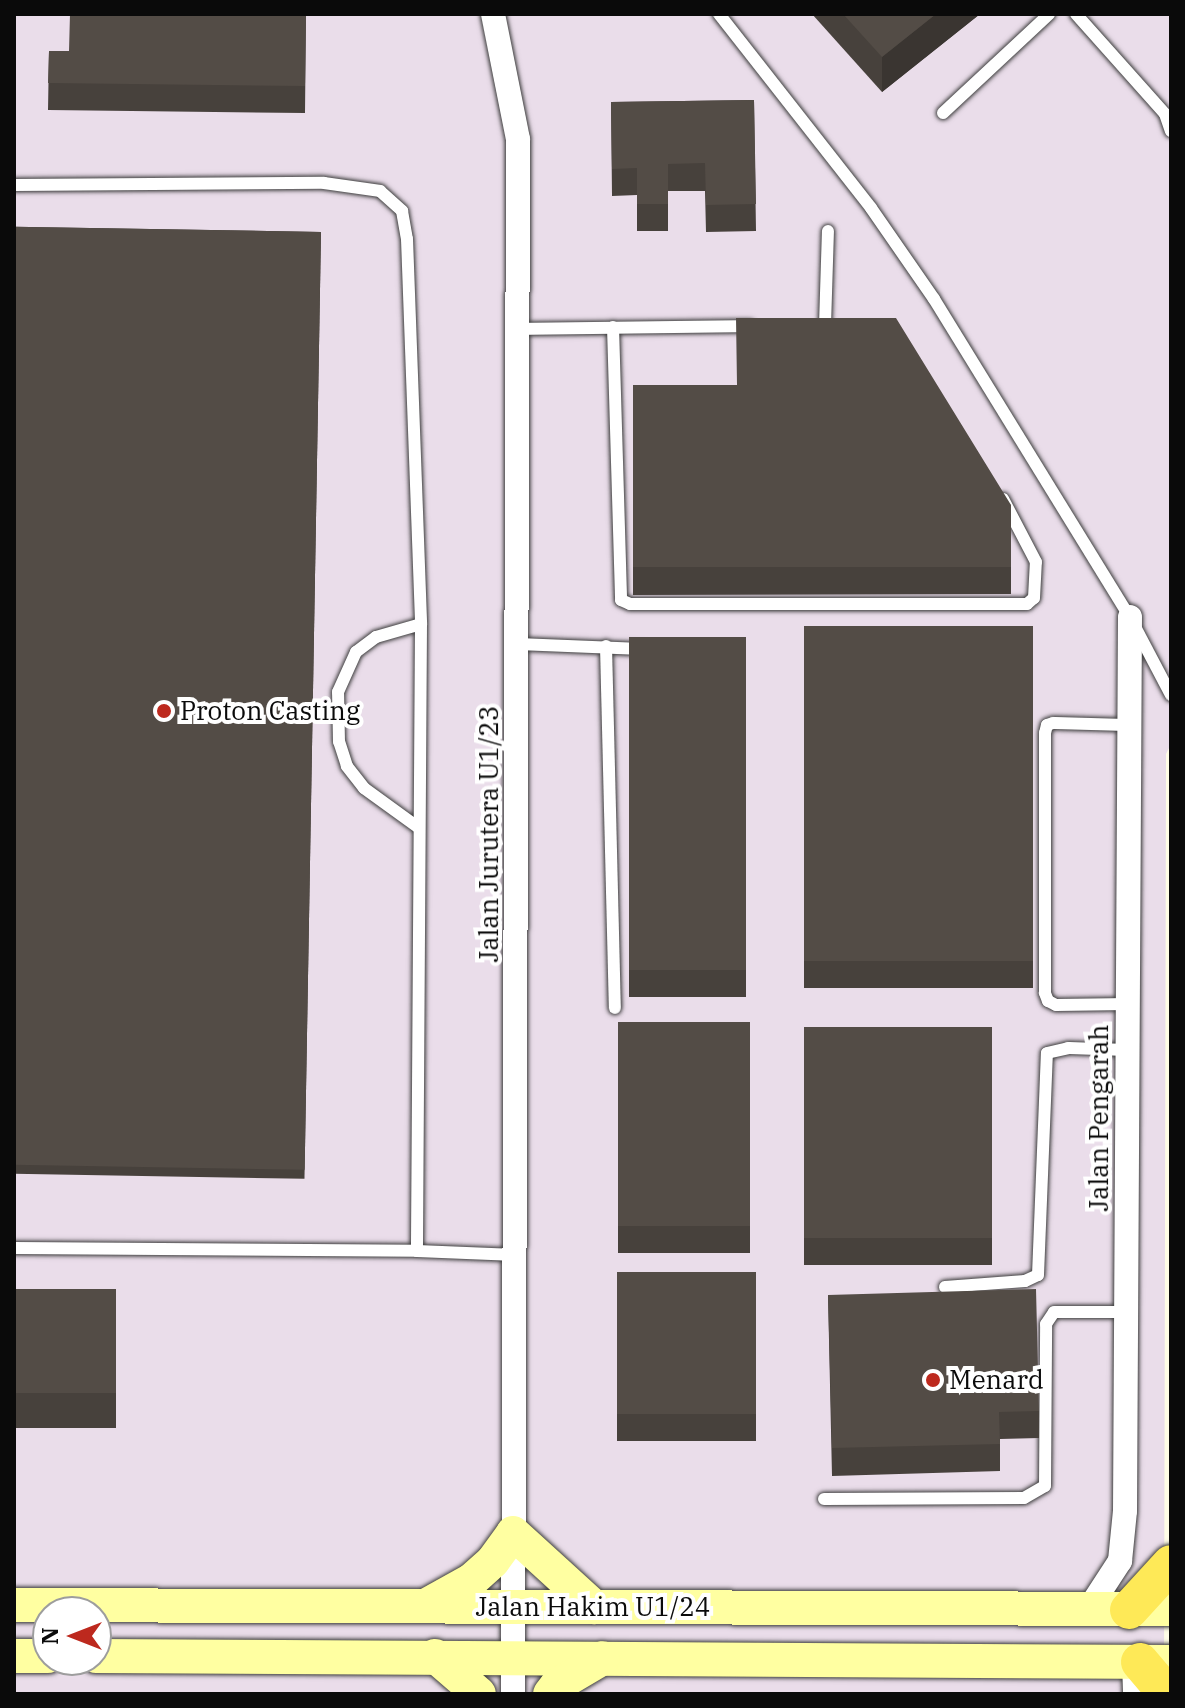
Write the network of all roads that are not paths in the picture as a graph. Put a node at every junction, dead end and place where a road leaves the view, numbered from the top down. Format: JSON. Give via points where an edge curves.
{"nodes":[{"id":1,"x":493,"y":14,"type":"edge"},
{"id":2,"x":719,"y":14,"type":"edge"},
{"id":3,"x":1049,"y":14,"type":"edge"},
{"id":4,"x":1076,"y":14,"type":"edge"},
{"id":5,"x":943,"y":113,"type":"dead end"},
{"id":6,"x":1171,"y":131,"type":"edge"},
{"id":7,"x":14,"y":185,"type":"edge"},
{"id":8,"x":828,"y":231,"type":"dead end"},
{"id":9,"x":764,"y":325,"type":"edge"},
{"id":10,"x":810,"y":325,"type":"edge"},
{"id":11,"x":613,"y":327,"type":"junction"},
{"id":12,"x":518,"y":329,"type":"junction"},
{"id":13,"x":993,"y":482,"type":"edge"},
{"id":14,"x":1130,"y":617,"type":"junction"},
{"id":15,"x":421,"y":624,"type":"junction"},
{"id":16,"x":518,"y":644,"type":"junction"},
{"id":17,"x":606,"y":646,"type":"junction"},
{"id":18,"x":650,"y":650,"type":"edge"},
{"id":19,"x":1171,"y":695,"type":"edge"},
{"id":20,"x":1129,"y":725,"type":"junction"},
{"id":21,"x":419,"y":828,"type":"junction"},
{"id":22,"x":1128,"y":1004,"type":"junction"},
{"id":23,"x":615,"y":1008,"type":"dead end"},
{"id":24,"x":1128,"y":1050,"type":"junction"},
{"id":25,"x":14,"y":1248,"type":"edge"},
{"id":26,"x":417,"y":1251,"type":"junction"},
{"id":27,"x":516,"y":1255,"type":"junction"},
{"id":28,"x":945,"y":1287,"type":"dead end"},
{"id":29,"x":1126,"y":1312,"type":"junction"},
{"id":30,"x":824,"y":1499,"type":"dead end"},
{"id":31,"x":513,"y":1533,"type":"junction"},
{"id":32,"x":1171,"y":1564,"type":"edge"},
{"id":33,"x":14,"y":1605,"type":"edge"},
{"id":34,"x":425,"y":1607,"type":"junction"},
{"id":35,"x":512,"y":1607,"type":"junction"},
{"id":36,"x":594,"y":1607,"type":"junction"},
{"id":37,"x":1171,"y":1609,"type":"edge"},
{"id":38,"x":1088,"y":1610,"type":"junction"},
{"id":39,"x":1129,"y":1610,"type":"junction"},
{"id":40,"x":112,"y":1656,"type":"edge"},
{"id":41,"x":435,"y":1656,"type":"junction"},
{"id":42,"x":513,"y":1656,"type":"junction"},
{"id":43,"x":604,"y":1658,"type":"junction"},
{"id":44,"x":1145,"y":1670,"type":"edge"},
{"id":45,"x":479,"y":1694,"type":"edge"},
{"id":46,"x":513,"y":1694,"type":"edge"},
{"id":47,"x":550,"y":1694,"type":"edge"},
{"id":48,"x":1167,"y":1694,"type":"edge"}],
"edges":[{"from":1,"to":12,"type":"street","name":"Jalan Jurutera U1/23","via":[[518,139]]},
{"from":2,"to":14,"type":"lane","via":[[871,208],[934,299]]},
{"from":3,"to":5,"type":"lane"},
{"from":4,"to":6,"type":"lane","via":[[1165,114]]},
{"from":7,"to":15,"type":"lane","via":[[324,183],[380,191],[402,211]]},
{"from":8,"to":10,"type":"lane","via":[[832,325]]},
{"from":9,"to":11,"type":"lane"},
{"from":11,"to":12,"type":"lane"},
{"from":11,"to":13,"type":"lane","via":[[621,600],[630,604],[1027,604],[1034,598],[1036,562]]},
{"from":12,"to":16,"type":"street","name":"Jalan Jurutera U1/23"},
{"from":14,"to":19,"type":"lane"},
{"from":14,"to":20,"type":"street","name":"Jalan Pengarah"},
{"from":15,"to":21,"type":"lane"},
{"from":15,"to":21,"type":"lane","via":[[376,637],[356,652],[338,692],[339,742],[347,766],[364,788]]},
{"from":16,"to":17,"type":"lane"},
{"from":16,"to":27,"type":"street","name":"Jalan Jurutera U1/23"},
{"from":17,"to":18,"type":"lane"},
{"from":17,"to":23,"type":"lane"},
{"from":20,"to":22,"type":"street","name":"Jalan Pengarah"},
{"from":20,"to":22,"type":"lane","via":[[1053,723],[1045,733],[1045,993],[1056,1005]]},
{"from":21,"to":26,"type":"lane"},
{"from":22,"to":24,"type":"street","name":"Jalan Pengarah"},
{"from":24,"to":28,"type":"lane","via":[[1068,1048],[1047,1053],[1038,1275],[1025,1281]]},
{"from":24,"to":29,"type":"street","name":"Jalan Pengarah"},
{"from":25,"to":26,"type":"lane"},
{"from":26,"to":27,"type":"lane"},
{"from":27,"to":31,"type":"street","name":"Jalan Jurutera U1/23"},
{"from":29,"to":30,"type":"lane","via":[[1054,1312],[1046,1324],[1045,1486],[1024,1498]]},
{"from":29,"to":38,"type":"street","name":"Jalan Pengarah","via":[[1120,1561]]},
{"from":31,"to":34,"type":"street","via":[[472,1580]]},
{"from":31,"to":35,"type":"street","name":"Jalan Jurutera U1/23"},
{"from":31,"to":36,"type":"street"},
{"from":32,"to":39,"type":"main road"},
{"from":33,"to":34,"type":"street","name":"Jalan Hakim U1/24"},
{"from":34,"to":35,"type":"street","name":"Jalan Hakim U1/24"},
{"from":35,"to":36,"type":"street","name":"Jalan Hakim U1/24"},
{"from":35,"to":42,"type":"street","name":"Jalan Jurutera U1/23"},
{"from":36,"to":38,"type":"street","name":"Jalan Hakim U1/24"},
{"from":37,"to":39,"type":"street","name":"Jalan Hakim U1/24"},
{"from":38,"to":39,"type":"street","name":"Jalan Hakim U1/24"},
{"from":40,"to":41,"type":"street","name":"Jalan Hakim U1/24"},
{"from":41,"to":42,"type":"street","name":"Jalan Hakim U1/24"},
{"from":41,"to":45,"type":"street"},
{"from":42,"to":43,"type":"street","name":"Jalan Hakim U1/24"},
{"from":42,"to":46,"type":"street","name":"Jalan Jurutera U1/23"},
{"from":43,"to":44,"type":"street","name":"Jalan Hakim U1/24"},
{"from":43,"to":47,"type":"street"},
{"from":44,"to":48,"type":"main road"}]}
